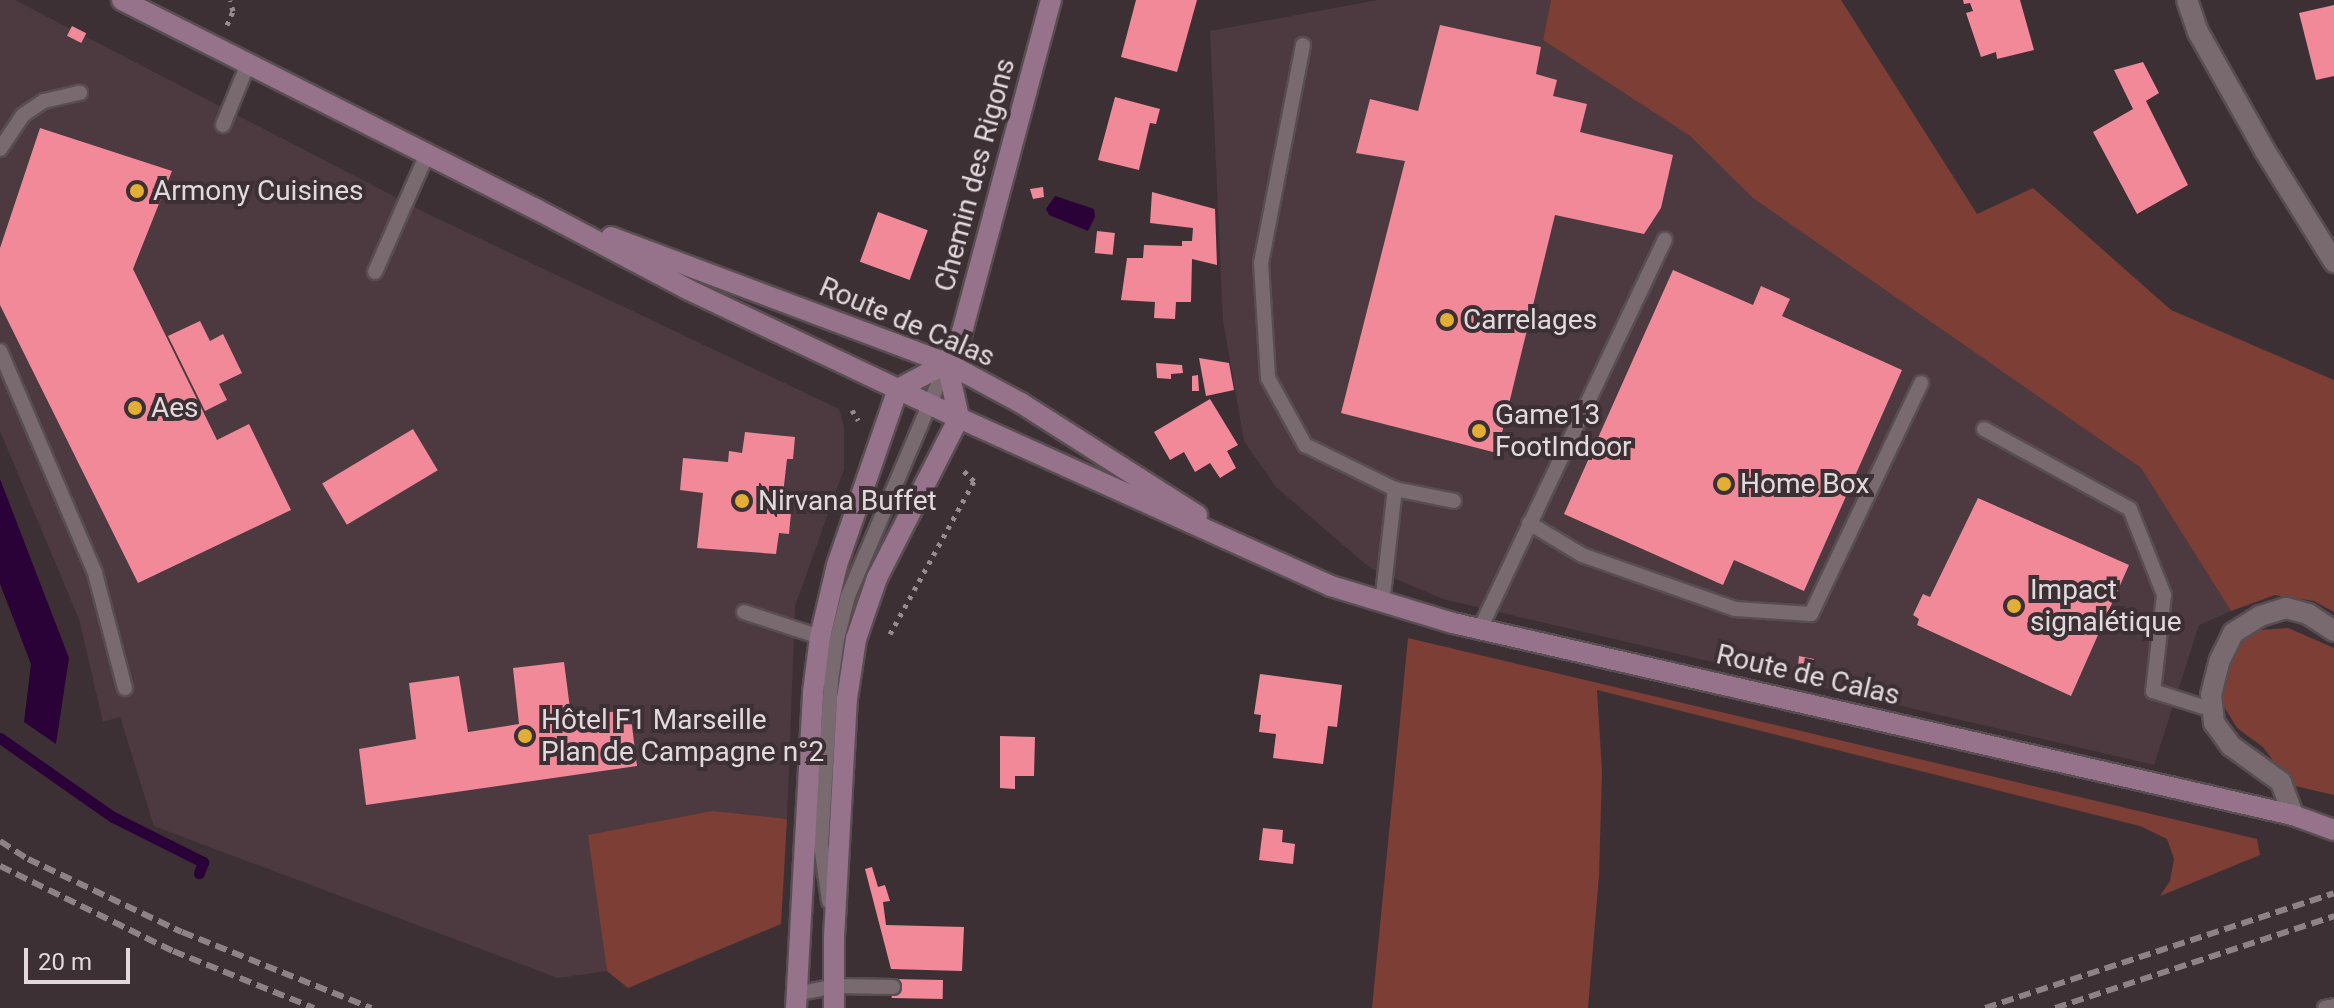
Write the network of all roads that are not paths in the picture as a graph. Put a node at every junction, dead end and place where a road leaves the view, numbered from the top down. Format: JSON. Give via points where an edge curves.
{"nodes":[{"id":1,"x":122,"y":0,"type":"edge"},
{"id":2,"x":1051,"y":0,"type":"edge"},
{"id":3,"x":2187,"y":0,"type":"edge"},
{"id":4,"x":1303,"y":45,"type":"dead end"},
{"id":5,"x":248,"y":64,"type":"junction"},
{"id":6,"x":80,"y":93,"type":"dead end"},
{"id":7,"x":223,"y":125,"type":"dead end"},
{"id":8,"x":0,"y":149,"type":"edge"},
{"id":9,"x":427,"y":154,"type":"junction"},
{"id":10,"x":536,"y":209,"type":"junction"},
{"id":11,"x":1665,"y":240,"type":"dead end"},
{"id":12,"x":2334,"y":262,"type":"edge"},
{"id":13,"x":375,"y":272,"type":"dead end"},
{"id":14,"x":0,"y":351,"type":"edge"},
{"id":15,"x":947,"y":363,"type":"junction"},
{"id":16,"x":1921,"y":383,"type":"dead end"},
{"id":17,"x":898,"y":389,"type":"junction"},
{"id":18,"x":929,"y":404,"type":"junction"},
{"id":19,"x":959,"y":418,"type":"junction"},
{"id":20,"x":1984,"y":429,"type":"dead end"},
{"id":21,"x":1395,"y":489,"type":"junction"},
{"id":22,"x":1454,"y":501,"type":"dead end"},
{"id":23,"x":1529,"y":523,"type":"junction"},
{"id":24,"x":1272,"y":561,"type":"junction"},
{"id":25,"x":1382,"y":604,"type":"junction"},
{"id":26,"x":744,"y":612,"type":"dead end"},
{"id":27,"x":1480,"y":629,"type":"junction"},
{"id":28,"x":2334,"y":631,"type":"edge"},
{"id":29,"x":820,"y":637,"type":"junction"},
{"id":30,"x":125,"y":688,"type":"dead end"},
{"id":31,"x":2213,"y":710,"type":"junction"},
{"id":32,"x":2293,"y":815,"type":"junction"},
{"id":33,"x":2334,"y":830,"type":"edge"},
{"id":34,"x":834,"y":937,"type":"junction"},
{"id":35,"x":836,"y":986,"type":"junction"},
{"id":36,"x":893,"y":987,"type":"dead end"},
{"id":37,"x":796,"y":1001,"type":"edge"},
{"id":38,"x":2334,"y":1006,"type":"edge"},
{"id":39,"x":834,"y":1008,"type":"edge"},
{"id":40,"x":2325,"y":1008,"type":"edge"}],
"edges":[{"from":1,"to":5,"type":"main road","name":"Route de Calas"},
{"from":2,"to":15,"type":"main road","name":"Chemin des Rigons","via":[[962,332]]},
{"from":3,"to":12,"type":"street","via":[[2198,32]]},
{"from":4,"to":21,"type":"lane","via":[[1261,263],[1268,378],[1305,445]]},
{"from":5,"to":7,"type":"lane"},
{"from":5,"to":9,"type":"main road","name":"Route de Calas"},
{"from":6,"to":8,"type":"lane","via":[[44,101],[23,115]]},
{"from":9,"to":10,"type":"main road","name":"Route de Calas"},
{"from":9,"to":13,"type":"lane"},
{"from":10,"to":15,"type":"main road","name":"Route de Calas"},
{"from":10,"to":17,"type":"main road","name":"Route de Calas","via":[[687,289]]},
{"from":11,"to":23,"type":"lane"},
{"from":14,"to":30,"type":"lane","via":[[95,573]]},
{"from":15,"to":17,"type":"main road"},
{"from":15,"to":18,"type":"lane","name":"Chemin des Rigons"},
{"from":15,"to":19,"type":"main road"},
{"from":15,"to":24,"type":"main road","name":"Route de Calas","via":[[1021,403]]},
{"from":16,"to":23,"type":"lane","via":[[1811,614],[1735,609],[1582,555]]},
{"from":17,"to":18,"type":"main road","name":"Route de Calas"},
{"from":17,"to":29,"type":"main road","via":[[837,565]]},
{"from":18,"to":19,"type":"main road","name":"Route de Calas"},
{"from":18,"to":34,"type":"lane","name":"Chemin des Rigons","via":[[848,596],[837,639],[821,845]]},
{"from":19,"to":24,"type":"main road","name":"Route de Calas"},
{"from":19,"to":34,"type":"main road","name":"Chemin des Rigons","via":[[877,578],[856,639],[847,699]]},
{"from":20,"to":31,"type":"lane","via":[[2130,509],[2164,595],[2153,691]]},
{"from":21,"to":22,"type":"lane"},
{"from":21,"to":25,"type":"lane"},
{"from":23,"to":27,"type":"lane"},
{"from":24,"to":25,"type":"main road","name":"Route de Calas"},
{"from":25,"to":27,"type":"main road","name":"Route de Calas"},
{"from":26,"to":29,"type":"lane"},
{"from":27,"to":32,"type":"main road","name":"Route de Calas"},
{"from":28,"to":31,"type":"street","via":[[2308,614],[2286,608],[2233,633],[2220,660],[2211,695]]},
{"from":29,"to":37,"type":"main road"},
{"from":31,"to":32,"type":"street","via":[[2214,723],[2231,746],[2281,782]]},
{"from":32,"to":33,"type":"main road","name":"Route de Calas"},
{"from":34,"to":35,"type":"main road","name":"Chemin des Rigons"},
{"from":35,"to":36,"type":"lane"},
{"from":35,"to":37,"type":"lane"},
{"from":35,"to":39,"type":"main road","name":"Chemin des Rigons"},
{"from":38,"to":40,"type":"lane"}]}
